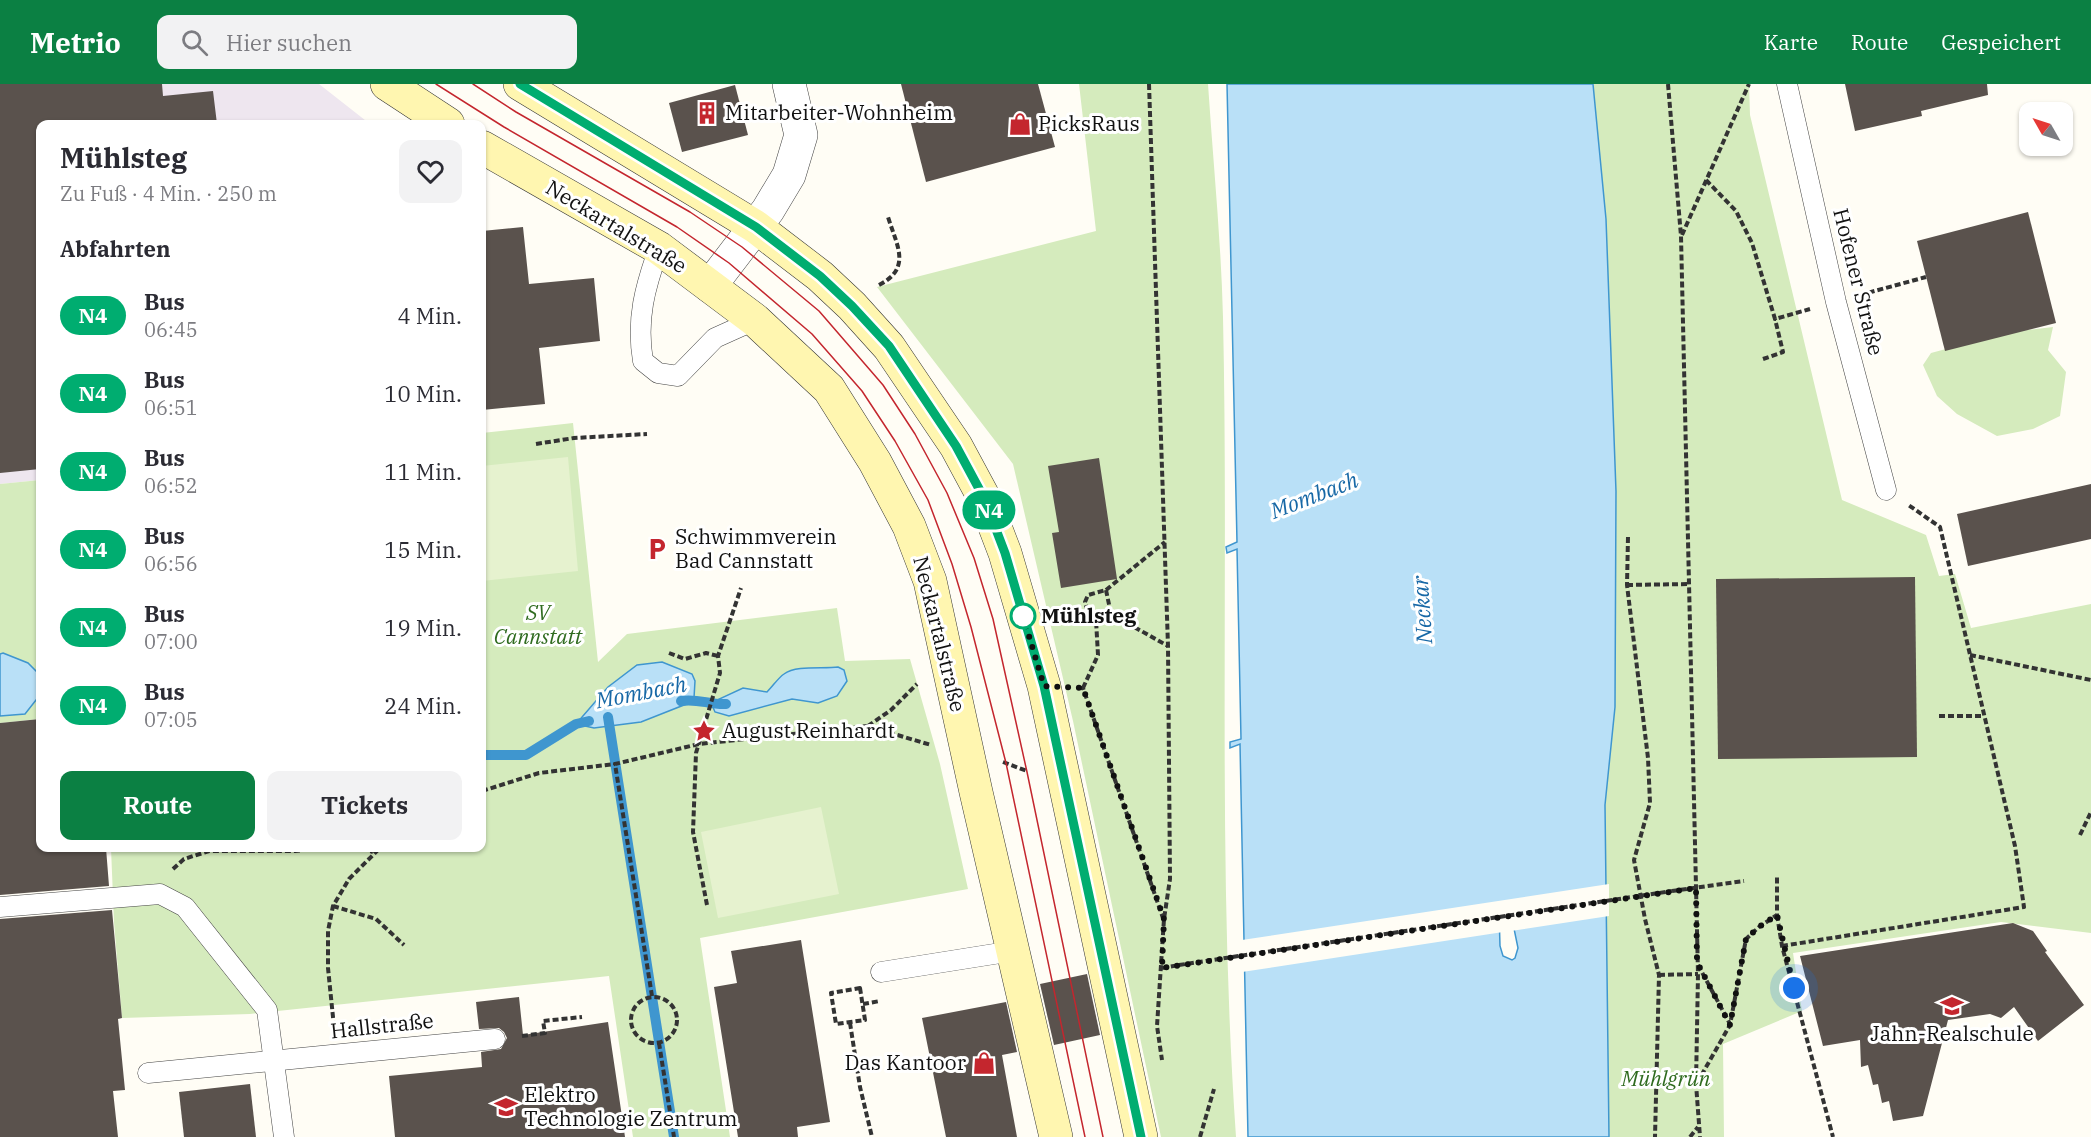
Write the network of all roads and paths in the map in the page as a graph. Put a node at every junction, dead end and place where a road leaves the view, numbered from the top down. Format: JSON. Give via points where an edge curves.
{"nodes":[{"id":1,"x":387,"y":84,"type":"edge"},
{"id":2,"x":520,"y":84,"type":"edge"},
{"id":3,"x":789,"y":84,"type":"edge"},
{"id":4,"x":1149,"y":84,"type":"edge"},
{"id":5,"x":1668,"y":84,"type":"edge"},
{"id":6,"x":1749,"y":84,"type":"edge"},
{"id":7,"x":1787,"y":84,"type":"edge"},
{"id":8,"x":442,"y":120,"type":"edge"},
{"id":9,"x":486,"y":149,"type":"edge"},
{"id":10,"x":1706,"y":180,"type":"junction"},
{"id":11,"x":888,"y":217,"type":"dead end"},
{"id":12,"x":756,"y":227,"type":"junction"},
{"id":13,"x":1681,"y":236,"type":"junction"},
{"id":14,"x":1752,"y":243,"type":"dead end"},
{"id":15,"x":659,"y":248,"type":"junction"},
{"id":16,"x":885,"y":281,"type":"dead end"},
{"id":17,"x":710,"y":286,"type":"junction"},
{"id":18,"x":1774,"y":319,"type":"dead end"},
{"id":19,"x":755,"y":320,"type":"junction"},
{"id":20,"x":1763,"y":359,"type":"dead end"},
{"id":21,"x":647,"y":434,"type":"dead end"},
{"id":22,"x":536,"y":444,"type":"dead end"},
{"id":23,"x":1886,"y":490,"type":"joint"},
{"id":24,"x":1628,"y":537,"type":"dead end"},
{"id":25,"x":1165,"y":542,"type":"junction"},
{"id":26,"x":1689,"y":584,"type":"junction"},
{"id":27,"x":1627,"y":585,"type":"junction"},
{"id":28,"x":741,"y":588,"type":"dead end"},
{"id":29,"x":1106,"y":590,"type":"junction"},
{"id":30,"x":1111,"y":614,"type":"junction"},
{"id":31,"x":1096,"y":620,"type":"junction"},
{"id":32,"x":1168,"y":646,"type":"junction"},
{"id":33,"x":669,"y":653,"type":"dead end"},
{"id":34,"x":1970,"y":655,"type":"junction"},
{"id":35,"x":718,"y":656,"type":"junction"},
{"id":36,"x":946,"y":656,"type":"junction"},
{"id":37,"x":2091,"y":680,"type":"edge"},
{"id":38,"x":1044,"y":686,"type":"junction"},
{"id":39,"x":1083,"y":688,"type":"junction"},
{"id":40,"x":1939,"y":716,"type":"dead end"},
{"id":41,"x":1984,"y":716,"type":"junction"},
{"id":42,"x":867,"y":726,"type":"junction"},
{"id":43,"x":699,"y":744,"type":"junction"},
{"id":44,"x":983,"y":758,"type":"junction"},
{"id":45,"x":615,"y":764,"type":"junction"},
{"id":46,"x":1034,"y":775,"type":"dead end"},
{"id":47,"x":486,"y":790,"type":"edge"},
{"id":48,"x":2091,"y":812,"type":"edge"},
{"id":49,"x":2080,"y":835,"type":"dead end"},
{"id":50,"x":205,"y":852,"type":"edge"},
{"id":51,"x":373,"y":852,"type":"edge"},
{"id":52,"x":1777,"y":876,"type":"dead end"},
{"id":53,"x":1744,"y":880,"type":"dead end"},
{"id":54,"x":1696,"y":888,"type":"junction"},
{"id":55,"x":160,"y":894,"type":"junction"},
{"id":56,"x":707,"y":905,"type":"dead end"},
{"id":57,"x":333,"y":906,"type":"junction"},
{"id":58,"x":0,"y":907,"type":"edge"},
{"id":59,"x":1777,"y":915,"type":"junction"},
{"id":60,"x":1164,"y":919,"type":"junction"},
{"id":61,"x":404,"y":945,"type":"dead end"},
{"id":62,"x":1782,"y":946,"type":"junction"},
{"id":63,"x":1013,"y":951,"type":"junction"},
{"id":64,"x":1697,"y":962,"type":"junction"},
{"id":65,"x":1162,"y":968,"type":"junction"},
{"id":66,"x":881,"y":972,"type":"dead end"},
{"id":67,"x":1698,"y":974,"type":"junction"},
{"id":68,"x":1659,"y":975,"type":"junction"},
{"id":69,"x":652,"y":996,"type":"junction"},
{"id":70,"x":582,"y":1017,"type":"dead end"},
{"id":71,"x":849,"y":1023,"type":"junction"},
{"id":72,"x":1730,"y":1025,"type":"junction"},
{"id":73,"x":495,"y":1039,"type":"joint"},
{"id":74,"x":659,"y":1043,"type":"junction"},
{"id":75,"x":338,"y":1054,"type":"junction"},
{"id":76,"x":275,"y":1061,"type":"junction"},
{"id":77,"x":1164,"y":1070,"type":"dead end"},
{"id":78,"x":148,"y":1073,"type":"dead end"},
{"id":79,"x":1696,"y":1084,"type":"junction"},
{"id":80,"x":1214,"y":1089,"type":"dead end"},
{"id":81,"x":1699,"y":1126,"type":"junction"},
{"id":82,"x":284,"y":1137,"type":"edge"},
{"id":83,"x":674,"y":1137,"type":"edge"},
{"id":84,"x":872,"y":1137,"type":"edge"},
{"id":85,"x":1056,"y":1137,"type":"edge"},
{"id":86,"x":1141,"y":1137,"type":"edge"},
{"id":87,"x":1200,"y":1137,"type":"edge"},
{"id":88,"x":1655,"y":1137,"type":"edge"},
{"id":89,"x":1690,"y":1137,"type":"edge"},
{"id":90,"x":1700,"y":1137,"type":"edge"},
{"id":91,"x":1833,"y":1137,"type":"edge"}],
"edges":[{"from":1,"to":8,"type":"main road"},
{"from":2,"to":12,"type":"main road"},
{"from":3,"to":12,"type":"street","via":[[801,135],[789,175]]},
{"from":4,"to":25,"type":"path"},
{"from":5,"to":13,"type":"path"},
{"from":6,"to":10,"type":"path"},
{"from":7,"to":23,"type":"lane","name":"Hofener Straße","via":[[1836,302]]},
{"from":9,"to":15,"type":"main road","name":"Neckartalstraße"},
{"from":10,"to":13,"type":"path"},
{"from":10,"to":14,"type":"path","via":[[1736,211]]},
{"from":11,"to":16,"type":"path","via":[[900,258],[899,268]]},
{"from":12,"to":17,"type":"street"},
{"from":12,"to":38,"type":"main road","via":[[820,276],[876,330],[956,446],[984,498],[1005,553]]},
{"from":13,"to":26,"type":"path"},
{"from":15,"to":17,"type":"main road","name":"Neckartalstraße"},
{"from":15,"to":19,"type":"lane","via":[[645,289],[639,337],[643,361],[658,373],[678,376],[715,338]]},
{"from":17,"to":19,"type":"main road","name":"Neckartalstraße"},
{"from":18,"to":20,"type":"path","via":[[1784,352]]},
{"from":19,"to":36,"type":"main road","name":"Neckartalstraße","via":[[830,389],[875,462],[909,526],[930,581]]},
{"from":21,"to":22,"type":"path"},
{"from":23,"to":34,"type":"path","via":[[1940,527]]},
{"from":24,"to":27,"type":"path"},
{"from":25,"to":29,"type":"path"},
{"from":25,"to":32,"type":"path"},
{"from":26,"to":27,"type":"path"},
{"from":26,"to":54,"type":"path"},
{"from":27,"to":68,"type":"path","via":[[1650,803],[1634,860]]},
{"from":28,"to":35,"type":"path"},
{"from":29,"to":30,"type":"path"},
{"from":29,"to":31,"type":"path","via":[[1088,595],[1085,602],[1089,616]]},
{"from":30,"to":31,"type":"path"},
{"from":30,"to":32,"type":"path"},
{"from":31,"to":39,"type":"path","via":[[1098,655]]},
{"from":32,"to":60,"type":"path","via":[[1170,879]]},
{"from":33,"to":35,"type":"path","via":[[685,659],[706,653]]},
{"from":34,"to":37,"type":"path"},
{"from":34,"to":41,"type":"path"},
{"from":35,"to":43,"type":"path","via":[[720,674]]},
{"from":36,"to":42,"type":"path","via":[[891,710]]},
{"from":36,"to":44,"type":"main road","name":"Neckartalstraße"},
{"from":38,"to":39,"type":"path"},
{"from":38,"to":86,"type":"main road"},
{"from":39,"to":60,"type":"path"},
{"from":40,"to":41,"type":"path"},
{"from":41,"to":62,"type":"path","via":[[2015,846],[2024,907]]},
{"from":42,"to":43,"type":"path"},
{"from":42,"to":44,"type":"path"},
{"from":43,"to":45,"type":"path"},
{"from":43,"to":56,"type":"path","via":[[693,832]]},
{"from":44,"to":46,"type":"path"},
{"from":44,"to":63,"type":"main road","name":"Neckartalstraße"},
{"from":45,"to":47,"type":"path","via":[[539,773]]},
{"from":45,"to":69,"type":"path"},
{"from":48,"to":49,"type":"path"},
{"from":50,"to":55,"type":"path","via":[[184,859],[164,877]]},
{"from":51,"to":57,"type":"path","via":[[349,879]]},
{"from":52,"to":59,"type":"path"},
{"from":53,"to":54,"type":"path"},
{"from":54,"to":64,"type":"path"},
{"from":54,"to":65,"type":"path","bridge":true},
{"from":55,"to":58,"type":"lane"},
{"from":55,"to":76,"type":"lane","via":[[185,907],[267,1010]]},
{"from":57,"to":61,"type":"path","via":[[376,919]]},
{"from":57,"to":75,"type":"path","via":[[328,968]]},
{"from":59,"to":62,"type":"path"},
{"from":59,"to":72,"type":"path","via":[[1746,939]]},
{"from":60,"to":65,"type":"path"},
{"from":62,"to":91,"type":"path"},
{"from":63,"to":66,"type":"lane"},
{"from":63,"to":85,"type":"main road","name":"Neckartalstraße"},
{"from":64,"to":67,"type":"path"},
{"from":64,"to":72,"type":"path"},
{"from":65,"to":77,"type":"path","via":[[1157,1026]]},
{"from":67,"to":68,"type":"path"},
{"from":67,"to":79,"type":"path"},
{"from":68,"to":88,"type":"path"},
{"from":69,"to":74,"type":"path","via":[[668,1001],[677,1016],[674,1033]]},
{"from":69,"to":74,"type":"path","via":[[635,1005],[630,1024],[640,1040]]},
{"from":70,"to":73,"type":"path","via":[[543,1021],[545,1034]]},
{"from":71,"to":71,"type":"path","via":[[865,1020],[860,988],[831,993],[836,1024]]},
{"from":71,"to":84,"type":"path"},
{"from":72,"to":79,"type":"path"},
{"from":73,"to":75,"type":"lane","name":"Hallstraße"},
{"from":74,"to":83,"type":"path"},
{"from":75,"to":76,"type":"lane","name":"Hallstraße"},
{"from":76,"to":78,"type":"lane","name":"Hallstraße"},
{"from":76,"to":82,"type":"lane"},
{"from":79,"to":81,"type":"path"},
{"from":80,"to":87,"type":"path"},
{"from":81,"to":89,"type":"path"},
{"from":81,"to":90,"type":"path"}]}
